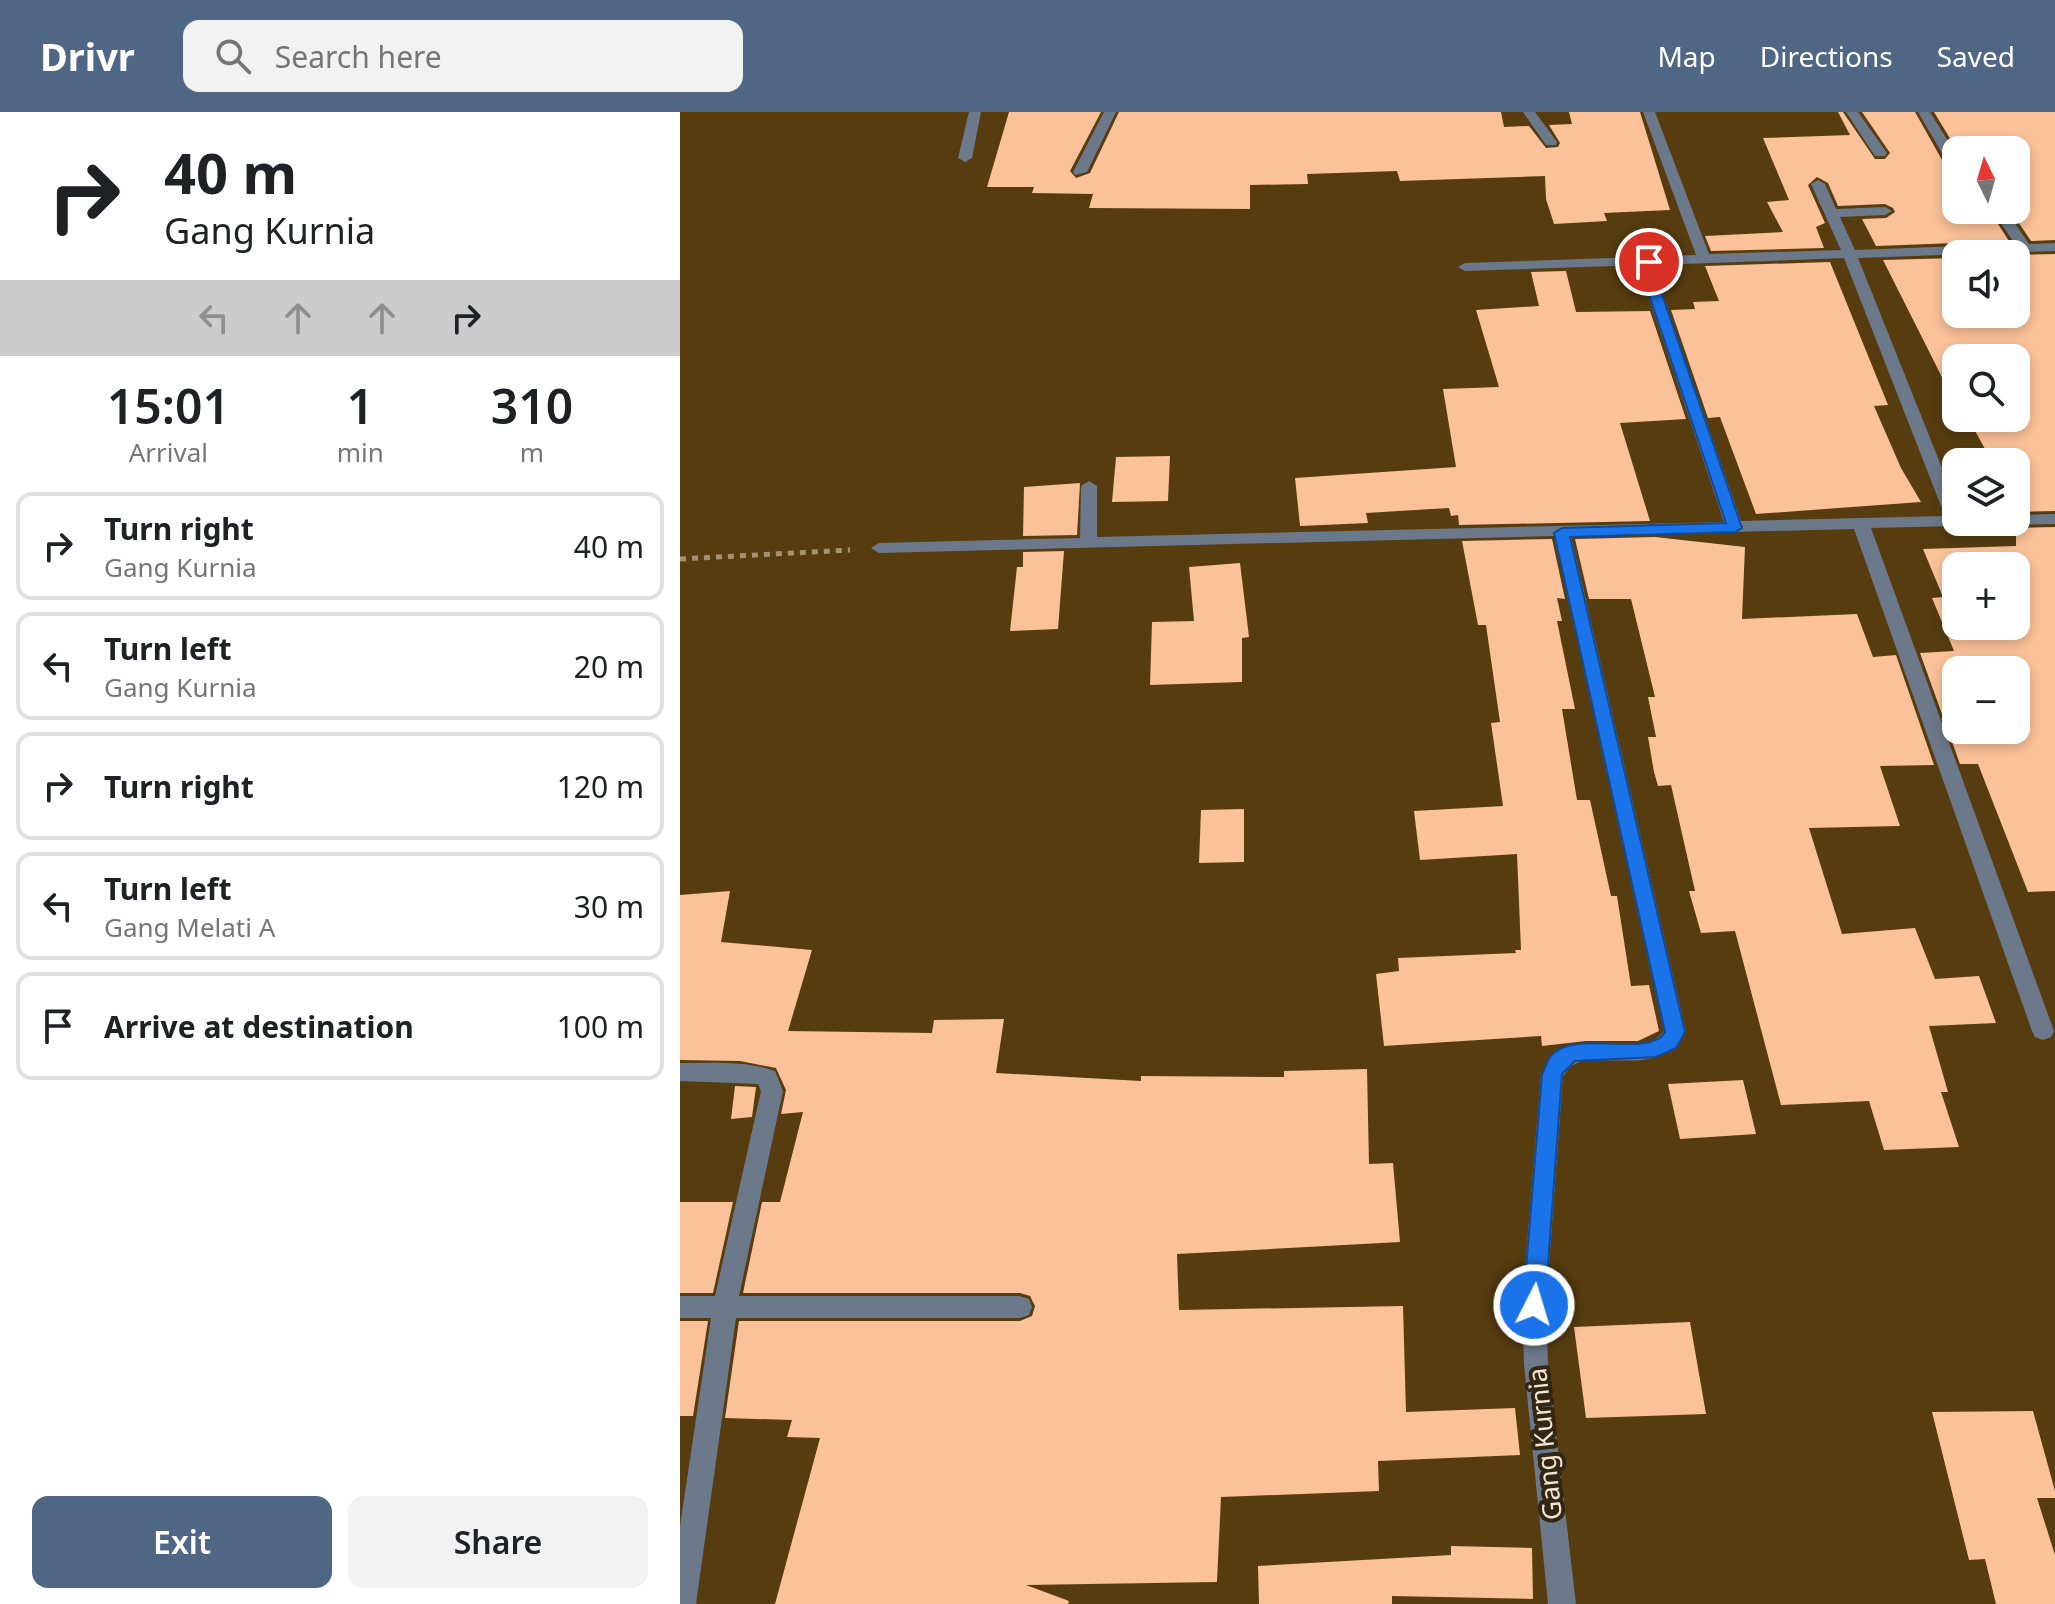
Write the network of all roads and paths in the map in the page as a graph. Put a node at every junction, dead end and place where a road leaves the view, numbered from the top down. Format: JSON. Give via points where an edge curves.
{"nodes":[{"id":1,"x":975,"y":112,"type":"edge"},
{"id":2,"x":1110,"y":112,"type":"edge"},
{"id":3,"x":1529,"y":112,"type":"edge"},
{"id":4,"x":1649,"y":112,"type":"edge"},
{"id":5,"x":1852,"y":112,"type":"edge"},
{"id":6,"x":1924,"y":112,"type":"edge"},
{"id":7,"x":1551,"y":142,"type":"dead end"},
{"id":8,"x":1942,"y":142,"type":"edge"},
{"id":9,"x":1880,"y":153,"type":"dead end"},
{"id":10,"x":965,"y":158,"type":"dead end"},
{"id":11,"x":1080,"y":172,"type":"dead end"},
{"id":12,"x":1818,"y":184,"type":"dead end"},
{"id":13,"x":1885,"y":211,"type":"dead end"},
{"id":14,"x":1831,"y":213,"type":"junction"},
{"id":15,"x":2030,"y":248,"type":"edge"},
{"id":16,"x":2054,"y":249,"type":"edge"},
{"id":17,"x":1942,"y":250,"type":"edge"},
{"id":18,"x":1849,"y":252,"type":"junction"},
{"id":19,"x":1703,"y":256,"type":"junction"},
{"id":20,"x":1649,"y":262,"type":"junction"},
{"id":21,"x":1465,"y":267,"type":"dead end"},
{"id":22,"x":1089,"y":486,"type":"dead end"},
{"id":23,"x":1942,"y":486,"type":"edge"},
{"id":24,"x":2055,"y":519,"type":"edge"},
{"id":25,"x":2030,"y":520,"type":"edge"},
{"id":26,"x":1942,"y":522,"type":"edge"},
{"id":27,"x":1861,"y":525,"type":"junction"},
{"id":28,"x":1735,"y":528,"type":"junction"},
{"id":29,"x":1562,"y":533,"type":"junction"},
{"id":30,"x":1088,"y":543,"type":"junction"},
{"id":31,"x":879,"y":548,"type":"joint"},
{"id":32,"x":680,"y":559,"type":"edge"},
{"id":33,"x":2043,"y":1031,"type":"dead end"},
{"id":34,"x":680,"y":1072,"type":"edge"},
{"id":35,"x":725,"y":1306,"type":"junction"},
{"id":36,"x":680,"y":1307,"type":"edge"},
{"id":37,"x":1020,"y":1307,"type":"dead end"},
{"id":38,"x":682,"y":1604,"type":"edge"},
{"id":39,"x":1562,"y":1604,"type":"edge"}],
"edges":[{"from":1,"to":10,"type":"street"},
{"from":2,"to":11,"type":"street"},
{"from":3,"to":7,"type":"street"},
{"from":4,"to":19,"type":"street"},
{"from":5,"to":9,"type":"street"},
{"from":6,"to":8,"type":"street"},
{"from":12,"to":14,"type":"street"},
{"from":13,"to":14,"type":"street"},
{"from":14,"to":18,"type":"street"},
{"from":15,"to":16,"type":"street"},
{"from":17,"to":18,"type":"street"},
{"from":18,"to":19,"type":"street"},
{"from":18,"to":23,"type":"street"},
{"from":19,"to":20,"type":"street"},
{"from":20,"to":21,"type":"street"},
{"from":20,"to":28,"type":"street","via":[[1648,274]]},
{"from":22,"to":30,"type":"street"},
{"from":24,"to":25,"type":"street"},
{"from":26,"to":27,"type":"street"},
{"from":27,"to":28,"type":"street"},
{"from":27,"to":33,"type":"street"},
{"from":28,"to":29,"type":"street"},
{"from":29,"to":30,"type":"street"},
{"from":29,"to":39,"type":"street","name":"Gang Kurnia","via":[[1675,1032],[1669,1043],[1656,1049],[1572,1053],[1558,1061],[1552,1074],[1534,1305]]},
{"from":30,"to":31,"type":"street"},
{"from":31,"to":32,"type":"path"},
{"from":34,"to":35,"type":"street","via":[[747,1072],[767,1077],[772,1091]]},
{"from":35,"to":36,"type":"street"},
{"from":35,"to":37,"type":"street"},
{"from":35,"to":38,"type":"street"}]}
